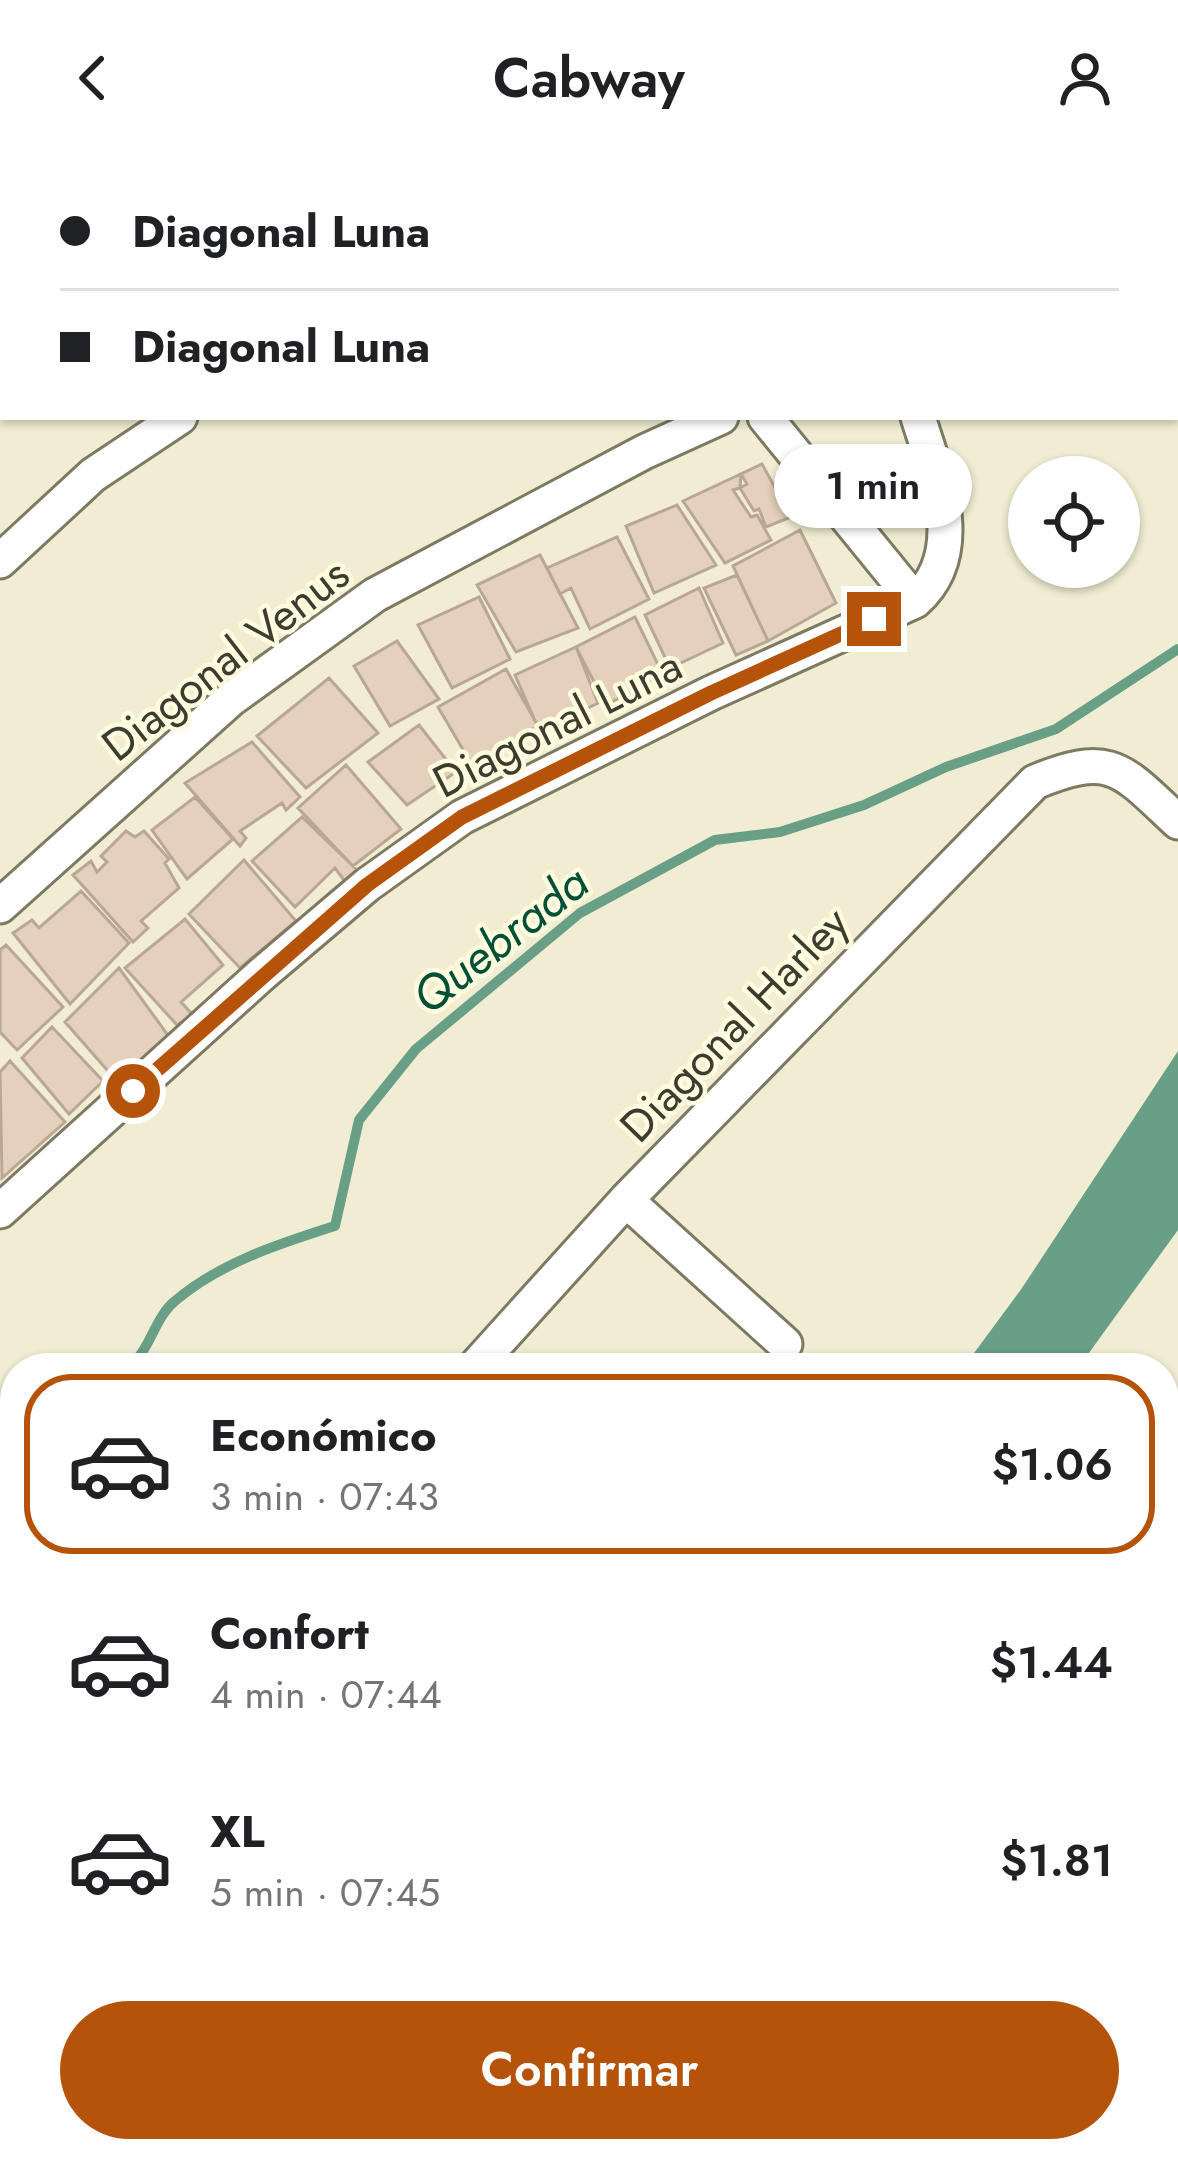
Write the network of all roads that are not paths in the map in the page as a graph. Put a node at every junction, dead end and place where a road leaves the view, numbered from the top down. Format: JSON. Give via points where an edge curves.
{"nodes":[{"id":1,"x":176,"y":420,"type":"edge"},
{"id":2,"x":714,"y":420,"type":"edge"},
{"id":3,"x":767,"y":420,"type":"edge"},
{"id":4,"x":919,"y":420,"type":"edge"},
{"id":5,"x":0,"y":561,"type":"edge"},
{"id":6,"x":915,"y":601,"type":"junction"},
{"id":7,"x":1178,"y":822,"type":"edge"},
{"id":8,"x":0,"y":906,"type":"edge"},
{"id":9,"x":626,"y":1200,"type":"junction"},
{"id":10,"x":1,"y":1208,"type":"edge"},
{"id":11,"x":785,"y":1344,"type":"dead end"},
{"id":12,"x":488,"y":1353,"type":"edge"}],
"edges":[{"from":1,"to":5,"type":"street","via":[[93,475]]},
{"from":2,"to":8,"type":"street","name":"Diagonal Venus","via":[[375,596],[231,699]]},
{"from":3,"to":6,"type":"street"},
{"from":4,"to":6,"type":"street","via":[[945,507],[944,554],[932,586]]},
{"from":6,"to":10,"type":"street","name":"Diagonal Luna","via":[[462,817],[367,885]]},
{"from":7,"to":9,"type":"street","name":"Diagonal Harley","via":[[1121,770],[1077,765],[1035,782]]},
{"from":9,"to":11,"type":"street"},
{"from":9,"to":12,"type":"street","name":"Diagonal Harley"}]}
